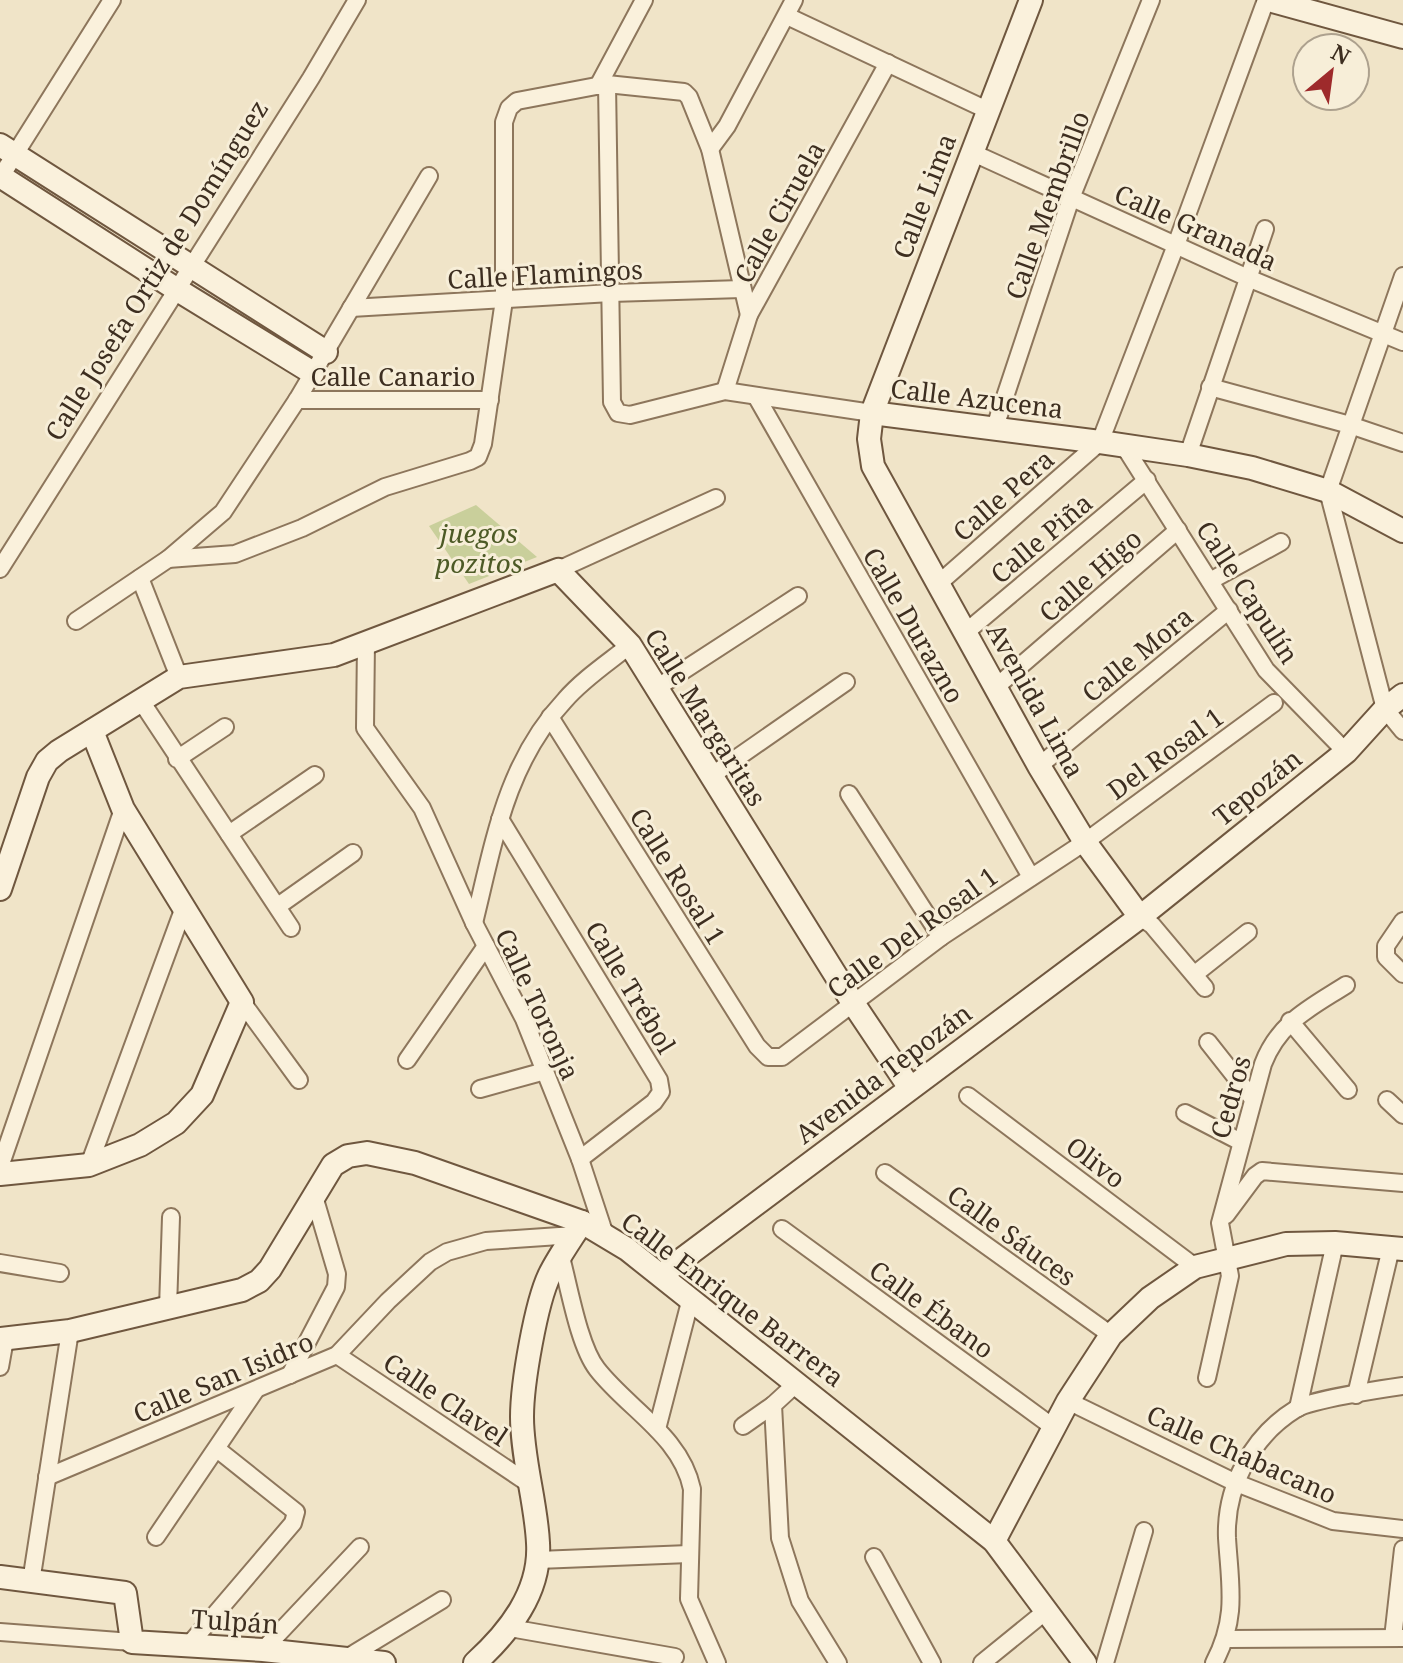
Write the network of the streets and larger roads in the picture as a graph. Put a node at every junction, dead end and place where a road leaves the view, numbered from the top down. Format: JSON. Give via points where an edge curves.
{"nodes":[{"id":1,"x":112,"y":0,"type":"edge"},
{"id":2,"x":357,"y":0,"type":"edge"},
{"id":3,"x":644,"y":0,"type":"edge"},
{"id":4,"x":1031,"y":0,"type":"edge"},
{"id":5,"x":1151,"y":0,"type":"edge"},
{"id":6,"x":1267,"y":0,"type":"edge"},
{"id":7,"x":790,"y":8,"type":"edge"},
{"id":8,"x":1403,"y":37,"type":"edge"},
{"id":9,"x":888,"y":63,"type":"junction"},
{"id":10,"x":602,"y":85,"type":"junction"},
{"id":11,"x":987,"y":110,"type":"junction"},
{"id":12,"x":710,"y":149,"type":"junction"},
{"id":13,"x":7,"y":150,"type":"edge"},
{"id":14,"x":971,"y":152,"type":"junction"},
{"id":15,"x":429,"y":176,"type":"dead end"},
{"id":16,"x":0,"y":177,"type":"edge"},
{"id":17,"x":1071,"y":198,"type":"junction"},
{"id":18,"x":1265,"y":229,"type":"dead end"},
{"id":19,"x":1176,"y":245,"type":"junction"},
{"id":20,"x":190,"y":268,"type":"junction"},
{"id":21,"x":1403,"y":276,"type":"edge"},
{"id":22,"x":1248,"y":278,"type":"junction"},
{"id":23,"x":176,"y":289,"type":"junction"},
{"id":24,"x":742,"y":289,"type":"junction"},
{"id":25,"x":611,"y":293,"type":"junction"},
{"id":26,"x":504,"y":300,"type":"junction"},
{"id":27,"x":351,"y":308,"type":"junction"},
{"id":28,"x":749,"y":315,"type":"junction"},
{"id":29,"x":1383,"y":334,"type":"junction"},
{"id":30,"x":1403,"y":342,"type":"edge"},
{"id":31,"x":326,"y":352,"type":"junction"},
{"id":32,"x":313,"y":373,"type":"junction"},
{"id":33,"x":1210,"y":387,"type":"junction"},
{"id":34,"x":725,"y":391,"type":"junction"},
{"id":35,"x":756,"y":396,"type":"junction"},
{"id":36,"x":297,"y":400,"type":"junction"},
{"id":37,"x":490,"y":400,"type":"junction"},
{"id":38,"x":872,"y":413,"type":"junction"},
{"id":39,"x":1350,"y":425,"type":"junction"},
{"id":40,"x":994,"y":430,"type":"junction"},
{"id":41,"x":1100,"y":442,"type":"junction"},
{"id":42,"x":1403,"y":443,"type":"edge"},
{"id":43,"x":1124,"y":446,"type":"junction"},
{"id":44,"x":1188,"y":455,"type":"junction"},
{"id":45,"x":1147,"y":480,"type":"junction"},
{"id":46,"x":1328,"y":491,"type":"junction"},
{"id":47,"x":716,"y":498,"type":"dead end"},
{"id":48,"x":1178,"y":530,"type":"junction"},
{"id":49,"x":1403,"y":531,"type":"edge"},
{"id":50,"x":1281,"y":542,"type":"dead end"},
{"id":51,"x":168,"y":559,"type":"junction"},
{"id":52,"x":0,"y":569,"type":"edge"},
{"id":53,"x":558,"y":570,"type":"junction"},
{"id":54,"x":140,"y":578,"type":"junction"},
{"id":55,"x":1210,"y":581,"type":"junction"},
{"id":56,"x":938,"y":584,"type":"junction"},
{"id":57,"x":798,"y":596,"type":"dead end"},
{"id":58,"x":1229,"y":610,"type":"junction"},
{"id":59,"x":76,"y":621,"type":"dead end"},
{"id":60,"x":966,"y":632,"type":"junction"},
{"id":61,"x":366,"y":642,"type":"junction"},
{"id":62,"x":630,"y":645,"type":"junction"},
{"id":63,"x":179,"y":677,"type":"junction"},
{"id":64,"x":846,"y":682,"type":"dead end"},
{"id":65,"x":658,"y":687,"type":"junction"},
{"id":66,"x":996,"y":687,"type":"junction"},
{"id":67,"x":141,"y":701,"type":"junction"},
{"id":68,"x":1394,"y":702,"type":"edge"},
{"id":69,"x":1274,"y":703,"type":"dead end"},
{"id":70,"x":550,"y":717,"type":"junction"},
{"id":71,"x":225,"y":727,"type":"dead end"},
{"id":72,"x":92,"y":731,"type":"junction"},
{"id":73,"x":1403,"y":731,"type":"edge"},
{"id":74,"x":1346,"y":752,"type":"junction"},
{"id":75,"x":177,"y":759,"type":"junction"},
{"id":76,"x":1039,"y":766,"type":"junction"},
{"id":77,"x":315,"y":775,"type":"dead end"},
{"id":78,"x":711,"y":776,"type":"junction"},
{"id":79,"x":849,"y":794,"type":"dead end"},
{"id":80,"x":123,"y":809,"type":"junction"},
{"id":81,"x":500,"y":819,"type":"junction"},
{"id":82,"x":229,"y":834,"type":"junction"},
{"id":83,"x":1085,"y":842,"type":"junction"},
{"id":84,"x":353,"y":853,"type":"dead end"},
{"id":85,"x":1031,"y":877,"type":"junction"},
{"id":86,"x":0,"y":889,"type":"edge"},
{"id":87,"x":278,"y":906,"type":"junction"},
{"id":88,"x":183,"y":910,"type":"junction"},
{"id":89,"x":1140,"y":917,"type":"junction"},
{"id":90,"x":1403,"y":921,"type":"edge"},
{"id":91,"x":474,"y":923,"type":"junction"},
{"id":92,"x":291,"y":928,"type":"dead end"},
{"id":93,"x":1248,"y":932,"type":"dead end"},
{"id":94,"x":941,"y":937,"type":"junction"},
{"id":95,"x":486,"y":946,"type":"junction"},
{"id":96,"x":1195,"y":974,"type":"junction"},
{"id":97,"x":1403,"y":974,"type":"edge"},
{"id":98,"x":1346,"y":985,"type":"dead end"},
{"id":99,"x":1205,"y":988,"type":"dead end"},
{"id":100,"x":242,"y":1002,"type":"junction"},
{"id":101,"x":853,"y":1003,"type":"junction"},
{"id":102,"x":1290,"y":1021,"type":"junction"},
{"id":103,"x":1208,"y":1042,"type":"dead end"},
{"id":104,"x":768,"y":1057,"type":"joint"},
{"id":105,"x":407,"y":1060,"type":"dead end"},
{"id":106,"x":545,"y":1071,"type":"junction"},
{"id":107,"x":299,"y":1080,"type":"dead end"},
{"id":108,"x":910,"y":1088,"type":"junction"},
{"id":109,"x":480,"y":1089,"type":"dead end"},
{"id":110,"x":1348,"y":1090,"type":"dead end"},
{"id":111,"x":968,"y":1096,"type":"dead end"},
{"id":112,"x":1253,"y":1099,"type":"junction"},
{"id":113,"x":1387,"y":1100,"type":"dead end"},
{"id":114,"x":1185,"y":1113,"type":"dead end"},
{"id":115,"x":1403,"y":1115,"type":"edge"},
{"id":116,"x":1241,"y":1142,"type":"junction"},
{"id":117,"x":580,"y":1159,"type":"junction"},
{"id":118,"x":89,"y":1165,"type":"junction"},
{"id":119,"x":0,"y":1167,"type":"edge"},
{"id":120,"x":885,"y":1173,"type":"dead end"},
{"id":121,"x":0,"y":1174,"type":"edge"},
{"id":122,"x":1403,"y":1183,"type":"edge"},
{"id":123,"x":314,"y":1196,"type":"junction"},
{"id":124,"x":171,"y":1217,"type":"dead end"},
{"id":125,"x":1220,"y":1223,"type":"junction"},
{"id":126,"x":578,"y":1228,"type":"junction"},
{"id":127,"x":782,"y":1229,"type":"dead end"},
{"id":128,"x":605,"y":1235,"type":"junction"},
{"id":129,"x":1335,"y":1243,"type":"junction"},
{"id":130,"x":1397,"y":1249,"type":"edge"},
{"id":131,"x":561,"y":1257,"type":"junction"},
{"id":132,"x":1227,"y":1257,"type":"junction"},
{"id":133,"x":0,"y":1263,"type":"edge"},
{"id":134,"x":1195,"y":1267,"type":"junction"},
{"id":135,"x":60,"y":1273,"type":"dead end"},
{"id":136,"x":661,"y":1275,"type":"junction"},
{"id":137,"x":691,"y":1298,"type":"junction"},
{"id":138,"x":168,"y":1308,"type":"junction"},
{"id":139,"x":70,"y":1331,"type":"junction"},
{"id":140,"x":1111,"y":1335,"type":"junction"},
{"id":141,"x":2,"y":1339,"type":"edge"},
{"id":142,"x":337,"y":1355,"type":"junction"},
{"id":143,"x":0,"y":1367,"type":"edge"},
{"id":144,"x":290,"y":1375,"type":"junction"},
{"id":145,"x":1207,"y":1378,"type":"dead end"},
{"id":146,"x":798,"y":1382,"type":"junction"},
{"id":147,"x":1403,"y":1386,"type":"edge"},
{"id":148,"x":255,"y":1391,"type":"junction"},
{"id":149,"x":1356,"y":1395,"type":"junction"},
{"id":150,"x":1068,"y":1401,"type":"junction"},
{"id":151,"x":773,"y":1405,"type":"junction"},
{"id":152,"x":1298,"y":1408,"type":"junction"},
{"id":153,"x":743,"y":1426,"type":"dead end"},
{"id":154,"x":1053,"y":1427,"type":"junction"},
{"id":155,"x":657,"y":1429,"type":"junction"},
{"id":156,"x":217,"y":1449,"type":"junction"},
{"id":157,"x":47,"y":1477,"type":"junction"},
{"id":158,"x":1234,"y":1482,"type":"junction"},
{"id":159,"x":528,"y":1483,"type":"junction"},
{"id":160,"x":1403,"y":1529,"type":"edge"},
{"id":161,"x":1144,"y":1531,"type":"dead end"},
{"id":162,"x":156,"y":1537,"type":"dead end"},
{"id":163,"x":994,"y":1541,"type":"junction"},
{"id":164,"x":360,"y":1547,"type":"dead end"},
{"id":165,"x":1402,"y":1553,"type":"edge"},
{"id":166,"x":689,"y":1554,"type":"junction"},
{"id":167,"x":874,"y":1557,"type":"dead end"},
{"id":168,"x":538,"y":1560,"type":"junction"},
{"id":169,"x":0,"y":1577,"type":"edge"},
{"id":170,"x":31,"y":1582,"type":"junction"},
{"id":171,"x":442,"y":1600,"type":"dead end"},
{"id":172,"x":1046,"y":1611,"type":"junction"},
{"id":173,"x":510,"y":1628,"type":"junction"},
{"id":174,"x":0,"y":1632,"type":"edge"},
{"id":175,"x":1398,"y":1638,"type":"edge"},
{"id":176,"x":1227,"y":1639,"type":"junction"},
{"id":177,"x":132,"y":1642,"type":"junction"},
{"id":178,"x":188,"y":1646,"type":"junction"},
{"id":179,"x":263,"y":1650,"type":"junction"},
{"id":180,"x":675,"y":1657,"type":"dead end"},
{"id":181,"x":345,"y":1659,"type":"junction"},
{"id":182,"x":384,"y":1663,"type":"edge"},
{"id":183,"x":475,"y":1663,"type":"edge"},
{"id":184,"x":717,"y":1663,"type":"edge"},
{"id":185,"x":838,"y":1663,"type":"edge"},
{"id":186,"x":932,"y":1663,"type":"edge"},
{"id":187,"x":982,"y":1663,"type":"edge"},
{"id":188,"x":1085,"y":1663,"type":"edge"},
{"id":189,"x":1105,"y":1663,"type":"edge"},
{"id":190,"x":1214,"y":1663,"type":"edge"}],
"edges":[{"from":1,"to":13,"type":"street"},
{"from":2,"to":20,"type":"street","name":"Calle Josefa Ortiz de Domínguez"},
{"from":3,"to":10,"type":"street"},
{"from":4,"to":11,"type":"street","name":"Calle Lima"},
{"from":5,"to":17,"type":"street","name":"Calle Membrillo"},
{"from":6,"to":8,"type":"street"},
{"from":6,"to":19,"type":"street"},
{"from":7,"to":9,"type":"street"},
{"from":7,"to":12,"type":"street"},
{"from":9,"to":11,"type":"street"},
{"from":9,"to":28,"type":"street","name":"Calle Ciruela"},
{"from":10,"to":12,"type":"street","via":[[684,92]]},
{"from":10,"to":25,"type":"street"},
{"from":10,"to":26,"type":"street","via":[[517,101],[509,108],[504,122]]},
{"from":11,"to":14,"type":"street","name":"Calle Lima"},
{"from":12,"to":24,"type":"street"},
{"from":13,"to":16,"type":"street"},
{"from":13,"to":20,"type":"street"},
{"from":14,"to":17,"type":"street","name":"Calle Granada"},
{"from":14,"to":38,"type":"street","name":"Calle Lima"},
{"from":15,"to":27,"type":"street"},
{"from":16,"to":23,"type":"street"},
{"from":17,"to":19,"type":"street","name":"Calle Granada"},
{"from":17,"to":40,"type":"street","name":"Calle Membrillo"},
{"from":18,"to":22,"type":"street"},
{"from":19,"to":22,"type":"street","name":"Calle Granada"},
{"from":19,"to":41,"type":"street"},
{"from":20,"to":23,"type":"street","name":"Calle Josefa Ortiz de Domínguez"},
{"from":20,"to":31,"type":"street"},
{"from":21,"to":29,"type":"street"},
{"from":22,"to":29,"type":"street","name":"Calle Granada"},
{"from":22,"to":33,"type":"street"},
{"from":23,"to":32,"type":"street"},
{"from":23,"to":52,"type":"street","name":"Calle Josefa Ortiz de Domínguez"},
{"from":24,"to":25,"type":"street","name":"Calle Flamingos"},
{"from":24,"to":28,"type":"street"},
{"from":25,"to":26,"type":"street","name":"Calle Flamingos"},
{"from":25,"to":34,"type":"street","name":"Calle Azucena","via":[[612,402],[618,413],[630,415]]},
{"from":26,"to":27,"type":"street","name":"Calle Flamingos"},
{"from":26,"to":37,"type":"street"},
{"from":27,"to":31,"type":"street"},
{"from":28,"to":34,"type":"street","name":"Calle Ciruela"},
{"from":29,"to":30,"type":"street","name":"Calle Granada"},
{"from":29,"to":39,"type":"street"},
{"from":31,"to":32,"type":"street"},
{"from":32,"to":36,"type":"street"},
{"from":33,"to":39,"type":"street"},
{"from":33,"to":44,"type":"street"},
{"from":34,"to":35,"type":"street","name":"Calle Azucena"},
{"from":35,"to":38,"type":"street","name":"Calle Azucena"},
{"from":35,"to":85,"type":"street","name":"Calle Durazno"},
{"from":36,"to":37,"type":"street","name":"Calle Canario"},
{"from":36,"to":51,"type":"street","via":[[223,512]]},
{"from":37,"to":51,"type":"street","via":[[483,444],[470,461],[385,487],[235,554]]},
{"from":38,"to":40,"type":"street","name":"Calle Azucena"},
{"from":38,"to":56,"type":"street","name":"Avenida Lima","via":[[873,466]]},
{"from":39,"to":42,"type":"street"},
{"from":39,"to":46,"type":"street"},
{"from":40,"to":41,"type":"street","name":"Calle Azucena"},
{"from":41,"to":43,"type":"street","name":"Calle Azucena"},
{"from":41,"to":56,"type":"street","name":"Calle Pera"},
{"from":43,"to":44,"type":"street","name":"Calle Azucena"},
{"from":43,"to":45,"type":"street","name":"Calle Capulín"},
{"from":44,"to":46,"type":"street","name":"Calle Azucena"},
{"from":45,"to":48,"type":"street","name":"Calle Capulín"},
{"from":45,"to":60,"type":"street","name":"Calle Piña"},
{"from":46,"to":49,"type":"street","name":"Calle Azucena"},
{"from":46,"to":68,"type":"street"},
{"from":47,"to":53,"type":"street"},
{"from":48,"to":55,"type":"street","name":"Calle Capulín"},
{"from":48,"to":66,"type":"street","name":"Calle Higo"},
{"from":50,"to":55,"type":"street"},
{"from":51,"to":54,"type":"street"},
{"from":53,"to":61,"type":"street"},
{"from":53,"to":62,"type":"street","name":"Calle Margaritas"},
{"from":54,"to":59,"type":"street"},
{"from":54,"to":63,"type":"street"},
{"from":55,"to":58,"type":"street","name":"Calle Capulín"},
{"from":56,"to":60,"type":"street","name":"Avenida Lima"},
{"from":57,"to":65,"type":"street"},
{"from":58,"to":74,"type":"street","name":"Calle Capulín","via":[[1266,670]]},
{"from":58,"to":76,"type":"street","name":"Calle Mora"},
{"from":60,"to":66,"type":"street","name":"Avenida Lima"},
{"from":61,"to":63,"type":"street","via":[[334,655]]},
{"from":61,"to":91,"type":"street","via":[[365,728],[422,808]]},
{"from":62,"to":65,"type":"street","name":"Calle Margaritas"},
{"from":62,"to":70,"type":"street","name":"Calle Toronja"},
{"from":63,"to":67,"type":"street"},
{"from":64,"to":78,"type":"street"},
{"from":65,"to":78,"type":"street","name":"Calle Margaritas"},
{"from":66,"to":76,"type":"street","name":"Avenida Lima"},
{"from":67,"to":72,"type":"street"},
{"from":67,"to":75,"type":"street"},
{"from":68,"to":73,"type":"street"},
{"from":68,"to":74,"type":"street","name":"Tepozán"},
{"from":69,"to":83,"type":"street","name":"Del Rosal 1"},
{"from":70,"to":81,"type":"street","name":"Calle Toronja","via":[[515,773]]},
{"from":70,"to":104,"type":"street","name":"Calle Rosal 1"},
{"from":71,"to":75,"type":"street"},
{"from":72,"to":80,"type":"street"},
{"from":72,"to":86,"type":"street","via":[[47,761]]},
{"from":74,"to":89,"type":"street","name":"Tepozán"},
{"from":75,"to":82,"type":"street"},
{"from":76,"to":83,"type":"street","name":"Avenida Lima"},
{"from":77,"to":82,"type":"street"},
{"from":78,"to":101,"type":"street","name":"Calle Margaritas"},
{"from":79,"to":94,"type":"street"},
{"from":80,"to":88,"type":"street"},
{"from":80,"to":119,"type":"street"},
{"from":81,"to":91,"type":"street","name":"Calle Toronja"},
{"from":81,"to":117,"type":"street","name":"Calle Trébol","via":[[659,1080],[661,1092],[654,1102]]},
{"from":82,"to":87,"type":"street"},
{"from":83,"to":85,"type":"street","name":"Calle Del Rosal 1"},
{"from":83,"to":89,"type":"street","name":"Avenida Lima"},
{"from":84,"to":87,"type":"street"},
{"from":85,"to":94,"type":"street","name":"Calle Del Rosal 1"},
{"from":87,"to":92,"type":"street"},
{"from":88,"to":100,"type":"street"},
{"from":88,"to":118,"type":"street"},
{"from":89,"to":96,"type":"street","name":"Avenida Lima"},
{"from":89,"to":108,"type":"street","name":"Avenida Tepozán"},
{"from":90,"to":97,"type":"street","via":[[1386,946],[1386,957]]},
{"from":91,"to":95,"type":"street","name":"Calle Toronja"},
{"from":93,"to":96,"type":"street"},
{"from":94,"to":101,"type":"street","name":"Calle Del Rosal 1"},
{"from":95,"to":105,"type":"street"},
{"from":95,"to":106,"type":"street","name":"Calle Toronja"},
{"from":96,"to":99,"type":"street","name":"Avenida Lima"},
{"from":98,"to":102,"type":"street","name":"Cedros"},
{"from":100,"to":107,"type":"street"},
{"from":100,"to":118,"type":"street","via":[[202,1095],[176,1123],[140,1145]]},
{"from":101,"to":104,"type":"street","name":"Calle Del Rosal 1","via":[[782,1057]]},
{"from":101,"to":108,"type":"street","name":"Calle Margaritas"},
{"from":102,"to":110,"type":"street"},
{"from":102,"to":112,"type":"street","name":"Cedros","via":[[1270,1045]]},
{"from":103,"to":112,"type":"street"},
{"from":106,"to":109,"type":"street"},
{"from":106,"to":117,"type":"street","name":"Calle Toronja"},
{"from":108,"to":136,"type":"street","name":"Avenida Tepozán"},
{"from":111,"to":134,"type":"street","name":"Olivo"},
{"from":112,"to":116,"type":"street","name":"Cedros"},
{"from":113,"to":115,"type":"street"},
{"from":114,"to":116,"type":"street"},
{"from":116,"to":125,"type":"street","name":"Cedros"},
{"from":117,"to":128,"type":"street","name":"Calle Toronja"},
{"from":118,"to":121,"type":"street"},
{"from":120,"to":140,"type":"street","name":"Calle Sáuces"},
{"from":122,"to":125,"type":"street","via":[[1262,1171]]},
{"from":123,"to":126,"type":"street","name":"Calle Enrique Barrera","via":[[333,1165],[367,1153],[415,1163]]},
{"from":123,"to":138,"type":"street","name":"Calle Enrique Barrera","via":[[259,1281]]},
{"from":123,"to":144,"type":"street","via":[[337,1274],[336,1287]]},
{"from":124,"to":138,"type":"street"},
{"from":125,"to":132,"type":"street","name":"Cedros"},
{"from":126,"to":128,"type":"street","name":"Calle Enrique Barrera"},
{"from":126,"to":131,"type":"street"},
{"from":126,"to":142,"type":"street","name":"Calle San Isidro","via":[[447,1252],[430,1262]]},
{"from":127,"to":154,"type":"street","name":"Calle Ébano"},
{"from":128,"to":136,"type":"street","name":"Calle Enrique Barrera"},
{"from":129,"to":130,"type":"street"},
{"from":129,"to":132,"type":"street","via":[[1286,1244]]},
{"from":129,"to":152,"type":"street"},
{"from":130,"to":149,"type":"street"},
{"from":131,"to":155,"type":"street","via":[[596,1367]]},
{"from":131,"to":159,"type":"street","via":[[549,1275],[522,1402]]},
{"from":132,"to":134,"type":"street"},
{"from":132,"to":145,"type":"street","name":"Cedros","via":[[1230,1276]]},
{"from":133,"to":135,"type":"street"},
{"from":134,"to":140,"type":"street","via":[[1150,1298]]},
{"from":136,"to":137,"type":"street","name":"Calle Enrique Barrera"},
{"from":137,"to":146,"type":"street","name":"Calle Enrique Barrera"},
{"from":137,"to":155,"type":"street"},
{"from":138,"to":139,"type":"street","name":"Calle Enrique Barrera"},
{"from":139,"to":141,"type":"street","name":"Calle Enrique Barrera"},
{"from":139,"to":157,"type":"street"},
{"from":140,"to":150,"type":"street"},
{"from":141,"to":143,"type":"street"},
{"from":142,"to":144,"type":"street","name":"Calle San Isidro"},
{"from":142,"to":159,"type":"street","name":"Calle Clavel"},
{"from":144,"to":148,"type":"street","name":"Calle San Isidro"},
{"from":146,"to":151,"type":"street"},
{"from":146,"to":163,"type":"street","name":"Calle Enrique Barrera"},
{"from":147,"to":149,"type":"street"},
{"from":148,"to":156,"type":"street"},
{"from":148,"to":157,"type":"street","name":"Calle San Isidro"},
{"from":149,"to":152,"type":"street"},
{"from":150,"to":154,"type":"street"},
{"from":150,"to":158,"type":"street","name":"Calle Chabacano"},
{"from":151,"to":153,"type":"street"},
{"from":151,"to":185,"type":"street","via":[[780,1538],[800,1601]]},
{"from":152,"to":158,"type":"street","via":[[1264,1436]]},
{"from":154,"to":163,"type":"street"},
{"from":155,"to":166,"type":"street","via":[[689,1474]]},
{"from":156,"to":162,"type":"street"},
{"from":156,"to":178,"type":"street","via":[[296,1512],[293,1523]]},
{"from":157,"to":170,"type":"street"},
{"from":158,"to":160,"type":"street","name":"Calle Chabacano","via":[[1333,1521]]},
{"from":158,"to":176,"type":"street","via":[[1228,1512],[1232,1590]]},
{"from":159,"to":168,"type":"street"},
{"from":161,"to":189,"type":"street"},
{"from":163,"to":172,"type":"street","name":"Calle Enrique Barrera"},
{"from":164,"to":179,"type":"street"},
{"from":165,"to":175,"type":"street"},
{"from":166,"to":168,"type":"street"},
{"from":166,"to":184,"type":"street","via":[[689,1599]]},
{"from":167,"to":186,"type":"street"},
{"from":168,"to":173,"type":"street","via":[[533,1585]]},
{"from":169,"to":170,"type":"street"},
{"from":170,"to":177,"type":"street","via":[[125,1593]]},
{"from":171,"to":181,"type":"street"},
{"from":172,"to":187,"type":"street"},
{"from":172,"to":188,"type":"street","name":"Calle Enrique Barrera"},
{"from":173,"to":180,"type":"street"},
{"from":173,"to":183,"type":"street"},
{"from":174,"to":177,"type":"street"},
{"from":175,"to":176,"type":"street"},
{"from":176,"to":190,"type":"street"},
{"from":177,"to":178,"type":"street","name":"Tulpán"},
{"from":178,"to":179,"type":"street","name":"Tulpán"},
{"from":179,"to":181,"type":"street","name":"Tulpán"},
{"from":181,"to":182,"type":"street","name":"Tulpán"}]}
